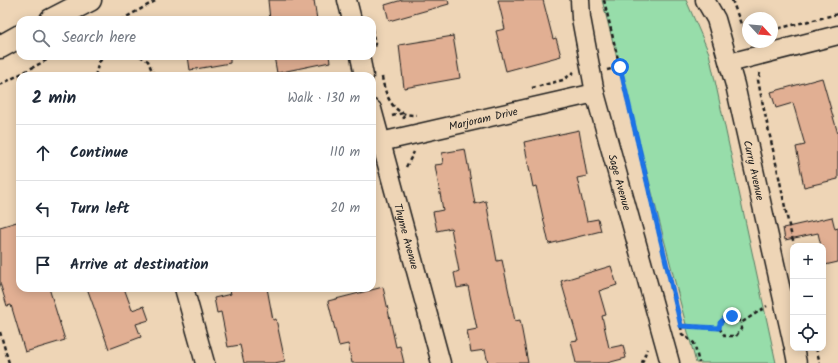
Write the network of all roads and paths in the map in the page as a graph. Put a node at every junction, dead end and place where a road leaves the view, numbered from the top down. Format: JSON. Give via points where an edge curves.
{"nodes":[{"id":1,"x":90,"y":0,"type":"edge"},
{"id":2,"x":157,"y":0,"type":"edge"},
{"id":3,"x":347,"y":0,"type":"edge"},
{"id":4,"x":580,"y":0,"type":"edge"},
{"id":5,"x":604,"y":0,"type":"edge"},
{"id":6,"x":705,"y":0,"type":"edge"},
{"id":7,"x":732,"y":0,"type":"edge"},
{"id":8,"x":838,"y":14,"type":"edge"},
{"id":9,"x":59,"y":16,"type":"edge"},
{"id":10,"x":128,"y":16,"type":"edge"},
{"id":11,"x":351,"y":16,"type":"edge"},
{"id":12,"x":742,"y":25,"type":"edge"},
{"id":13,"x":778,"y":29,"type":"edge"},
{"id":14,"x":838,"y":35,"type":"edge"},
{"id":15,"x":16,"y":38,"type":"edge"},
{"id":16,"x":0,"y":47,"type":"edge"},
{"id":17,"x":47,"y":60,"type":"edge"},
{"id":18,"x":101,"y":60,"type":"edge"},
{"id":19,"x":146,"y":60,"type":"edge"},
{"id":20,"x":363,"y":60,"type":"edge"},
{"id":21,"x":729,"y":63,"type":"junction"},
{"id":22,"x":576,"y":70,"type":"dead end"},
{"id":23,"x":24,"y":72,"type":"edge"},
{"id":24,"x":96,"y":72,"type":"edge"},
{"id":25,"x":152,"y":72,"type":"edge"},
{"id":26,"x":371,"y":72,"type":"edge"},
{"id":27,"x":16,"y":76,"type":"edge"},
{"id":28,"x":376,"y":79,"type":"edge"},
{"id":29,"x":758,"y":80,"type":"dead end"},
{"id":30,"x":0,"y":85,"type":"edge"},
{"id":31,"x":525,"y":90,"type":"dead end"},
{"id":32,"x":595,"y":93,"type":"junction"},
{"id":33,"x":419,"y":115,"type":"dead end"},
{"id":34,"x":376,"y":143,"type":"edge"},
{"id":35,"x":417,"y":149,"type":"dead end"},
{"id":36,"x":406,"y":172,"type":"dead end"},
{"id":37,"x":794,"y":243,"type":"edge"},
{"id":38,"x":185,"y":292,"type":"edge"},
{"id":39,"x":773,"y":302,"type":"dead end"},
{"id":40,"x":741,"y":323,"type":"junction"},
{"id":41,"x":681,"y":326,"type":"junction"},
{"id":42,"x":719,"y":328,"type":"junction"},
{"id":43,"x":790,"y":330,"type":"edge"},
{"id":44,"x":0,"y":332,"type":"edge"},
{"id":45,"x":648,"y":344,"type":"dead end"},
{"id":46,"x":795,"y":351,"type":"edge"},
{"id":47,"x":817,"y":351,"type":"edge"},
{"id":48,"x":9,"y":363,"type":"edge"},
{"id":49,"x":205,"y":363,"type":"edge"},
{"id":50,"x":441,"y":363,"type":"edge"},
{"id":51,"x":642,"y":363,"type":"edge"},
{"id":52,"x":670,"y":363,"type":"edge"},
{"id":53,"x":699,"y":363,"type":"edge"},
{"id":54,"x":797,"y":363,"type":"edge"},
{"id":55,"x":820,"y":363,"type":"edge"}],
"edges":[{"from":1,"to":9,"type":"main road"},
{"from":2,"to":10,"type":"path"},
{"from":3,"to":11,"type":"street"},
{"from":4,"to":32,"type":"street","name":"Sage Avenue"},
{"from":5,"to":41,"type":"path"},
{"from":6,"to":21,"type":"street","name":"Curry Avenue","via":[[716,19]]},
{"from":7,"to":12,"type":"path"},
{"from":8,"to":13,"type":"path"},
{"from":14,"to":21,"type":"street"},
{"from":15,"to":16,"type":"main road"},
{"from":17,"to":23,"type":"path"},
{"from":18,"to":24,"type":"path"},
{"from":19,"to":25,"type":"path"},
{"from":20,"to":26,"type":"street"},
{"from":21,"to":43,"type":"street","name":"Curry Avenue"},
{"from":22,"to":31,"type":"path","via":[[563,80]]},
{"from":27,"to":30,"type":"path"},
{"from":28,"to":33,"type":"path","via":[[392,104],[403,114]]},
{"from":29,"to":37,"type":"path","via":[[788,226]]},
{"from":32,"to":34,"type":"street","name":"Marjoram Drive"},
{"from":32,"to":52,"type":"street","name":"Sage Avenue"},
{"from":34,"to":50,"type":"street","name":"Thyme Avenue"},
{"from":35,"to":36,"type":"path","via":[[406,166]]},
{"from":38,"to":49,"type":"street"},
{"from":39,"to":40,"type":"path"},
{"from":40,"to":42,"type":"path","via":[[732,316],[726,317]]},
{"from":40,"to":42,"type":"path","via":[[741,329],[736,336],[725,336]]},
{"from":41,"to":42,"type":"path"},
{"from":41,"to":53,"type":"path","via":[[682,334],[694,343]]},
{"from":44,"to":48,"type":"path"},
{"from":45,"to":51,"type":"path"},
{"from":46,"to":54,"type":"street"},
{"from":47,"to":55,"type":"path"}]}
